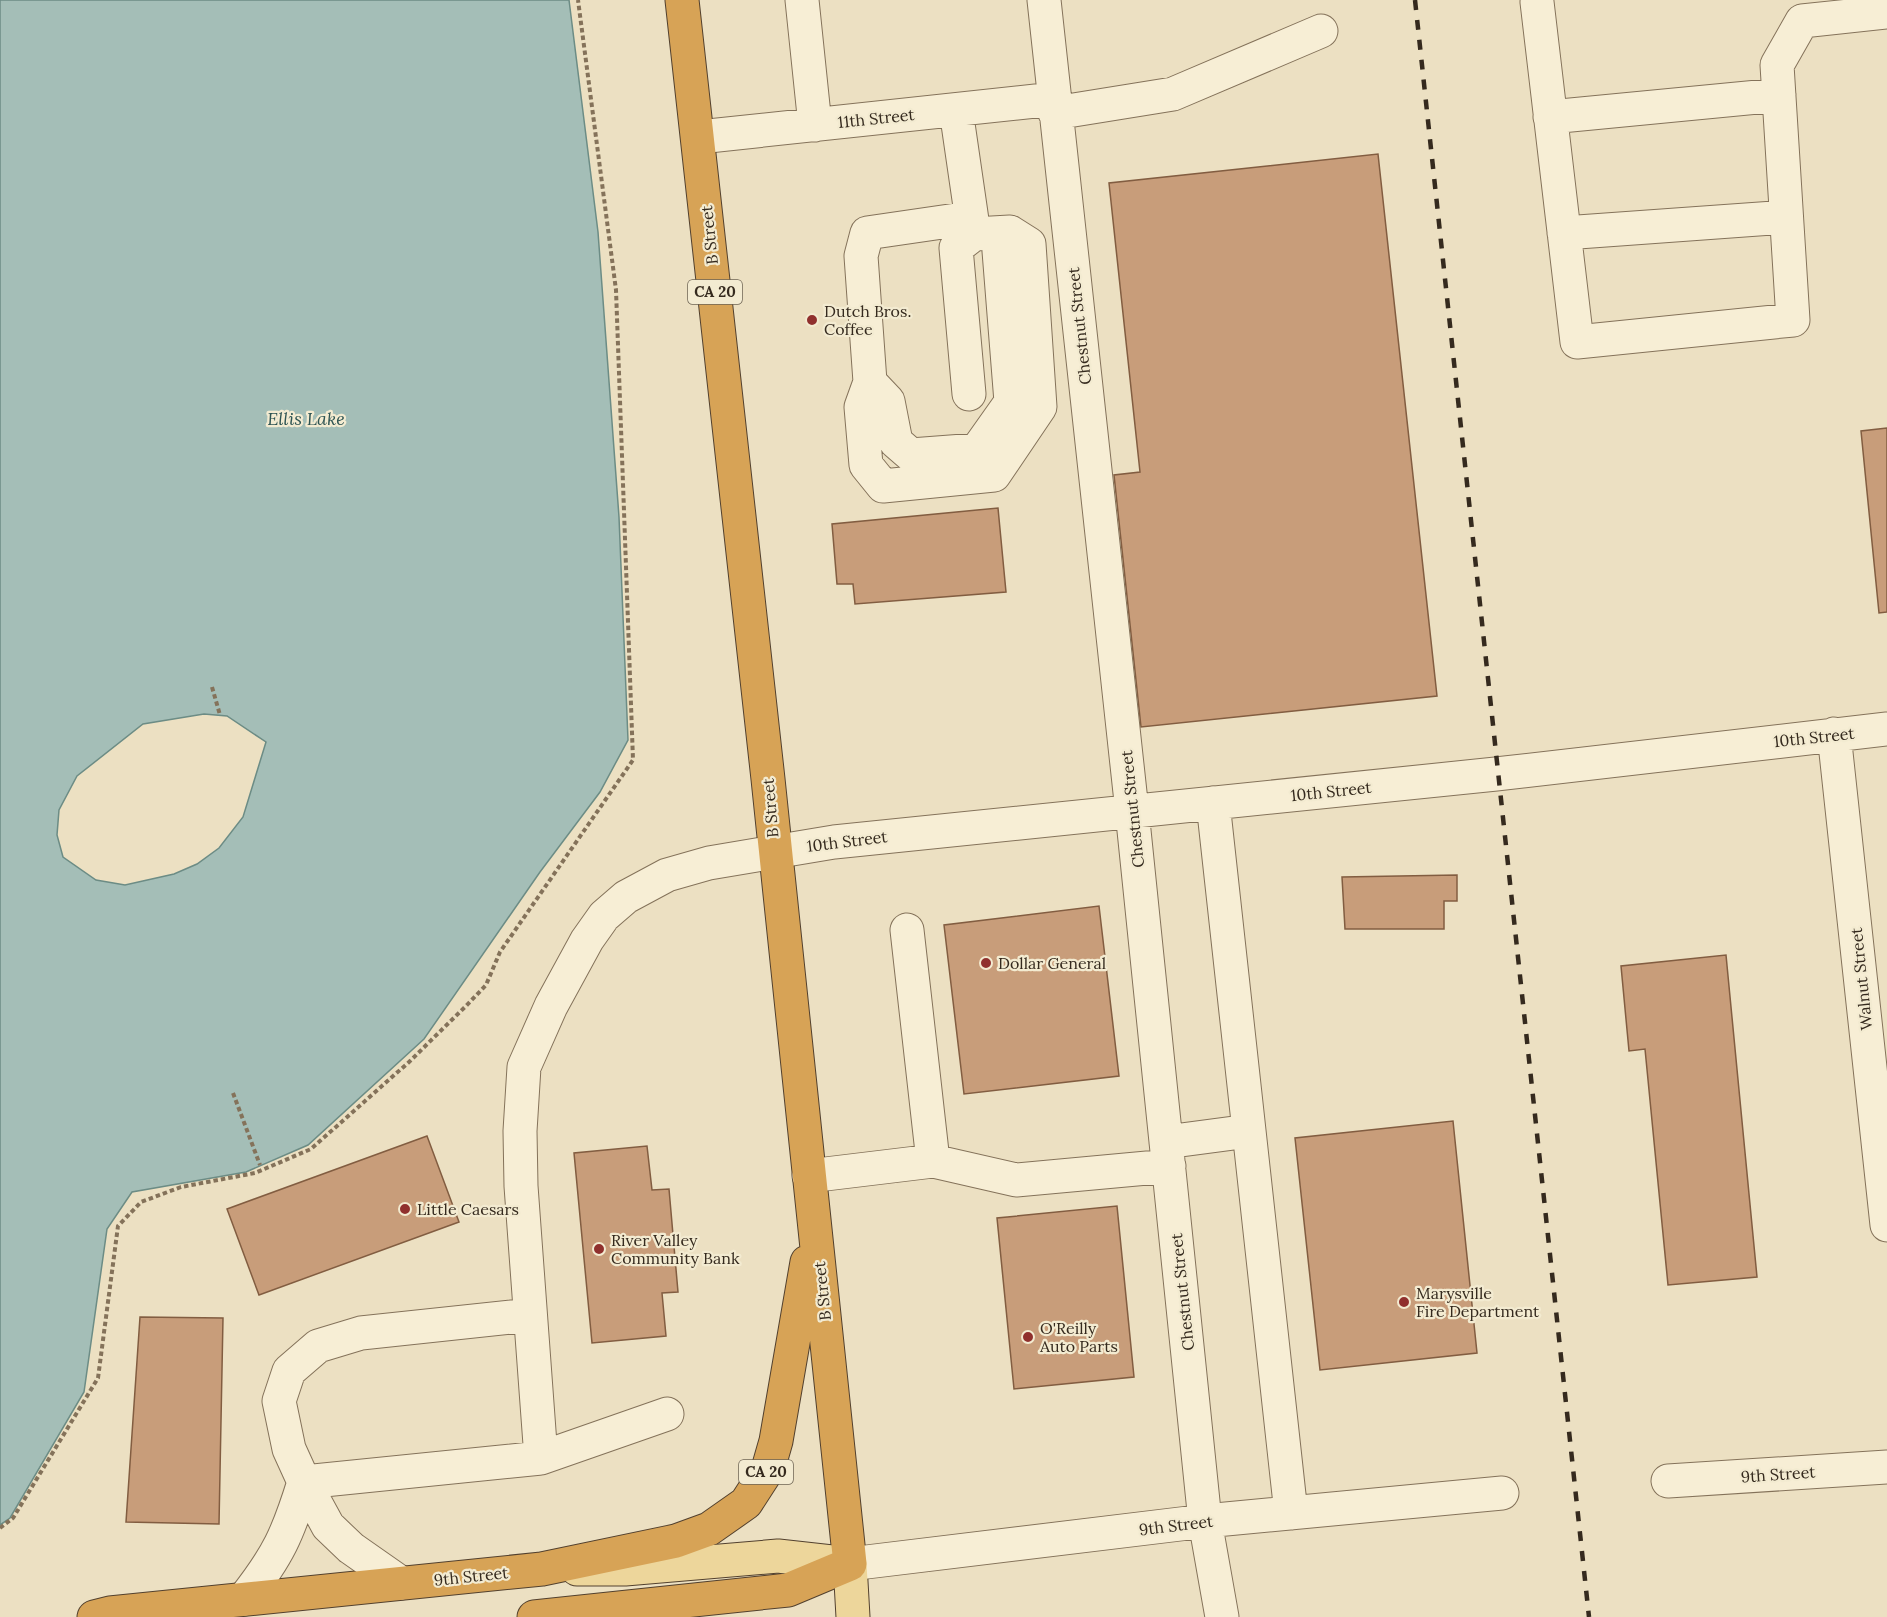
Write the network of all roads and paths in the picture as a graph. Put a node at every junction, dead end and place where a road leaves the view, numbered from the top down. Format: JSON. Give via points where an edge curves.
{"nodes":[{"id":1,"x":578,"y":0,"type":"edge"},
{"id":2,"x":682,"y":0,"type":"edge"},
{"id":3,"x":802,"y":0,"type":"edge"},
{"id":4,"x":1044,"y":0,"type":"edge"},
{"id":5,"x":1544,"y":1,"type":"edge"},
{"id":6,"x":1797,"y":10,"type":"edge"},
{"id":7,"x":1887,"y":12,"type":"edge"},
{"id":8,"x":1321,"y":31,"type":"dead end"},
{"id":9,"x":1779,"y":95,"type":"junction"},
{"id":10,"x":1054,"y":106,"type":"junction"},
{"id":11,"x":956,"y":110,"type":"junction"},
{"id":12,"x":1550,"y":117,"type":"junction"},
{"id":13,"x":815,"y":125,"type":"junction"},
{"id":14,"x":699,"y":137,"type":"junction"},
{"id":15,"x":1786,"y":217,"type":"junction"},
{"id":16,"x":972,"y":226,"type":"junction"},
{"id":17,"x":1564,"y":233,"type":"junction"},
{"id":18,"x":969,"y":393,"type":"dead end"},
{"id":19,"x":212,"y":687,"type":"dead end"},
{"id":20,"x":220,"y":715,"type":"dead end"},
{"id":21,"x":1887,"y":729,"type":"edge"},
{"id":22,"x":1834,"y":734,"type":"junction"},
{"id":23,"x":1213,"y":803,"type":"junction"},
{"id":24,"x":1132,"y":811,"type":"junction"},
{"id":25,"x":774,"y":850,"type":"junction"},
{"id":26,"x":908,"y":930,"type":"dead end"},
{"id":27,"x":233,"y":1093,"type":"dead end"},
{"id":28,"x":1249,"y":1131,"type":"junction"},
{"id":29,"x":1168,"y":1154,"type":"junction"},
{"id":30,"x":933,"y":1161,"type":"junction"},
{"id":31,"x":260,"y":1166,"type":"dead end"},
{"id":32,"x":809,"y":1176,"type":"junction"},
{"id":33,"x":815,"y":1222,"type":"junction"},
{"id":34,"x":1887,"y":1225,"type":"edge"},
{"id":35,"x":530,"y":1315,"type":"junction"},
{"id":36,"x":667,"y":1414,"type":"dead end"},
{"id":37,"x":541,"y":1458,"type":"junction"},
{"id":38,"x":1887,"y":1467,"type":"edge"},
{"id":39,"x":1668,"y":1481,"type":"dead end"},
{"id":40,"x":304,"y":1482,"type":"junction"},
{"id":41,"x":1502,"y":1492,"type":"dead end"},
{"id":42,"x":1291,"y":1513,"type":"junction"},
{"id":43,"x":1205,"y":1521,"type":"junction"},
{"id":44,"x":0,"y":1528,"type":"edge"},
{"id":45,"x":850,"y":1564,"type":"junction"},
{"id":46,"x":542,"y":1569,"type":"junction"},
{"id":47,"x":401,"y":1583,"type":"junction"},
{"id":48,"x":244,"y":1599,"type":"junction"},
{"id":49,"x":94,"y":1617,"type":"edge"},
{"id":50,"x":534,"y":1617,"type":"edge"},
{"id":51,"x":853,"y":1617,"type":"edge"},
{"id":52,"x":1222,"y":1617,"type":"edge"}],
"edges":[{"from":1,"to":44,"type":"path","via":[[616,290],[633,760],[500,952],[486,984],[409,1062],[311,1149],[255,1173],[182,1187],[141,1202],[118,1226],[98,1378],[13,1518]]},
{"from":2,"to":14,"type":"highway","name":"B Street","number":"CA 20"},
{"from":3,"to":13,"type":"street"},
{"from":4,"to":10,"type":"street","name":"Chestnut Street"},
{"from":5,"to":12,"type":"street"},
{"from":6,"to":7,"type":"street"},
{"from":6,"to":9,"type":"street","via":[[1777,65]]},
{"from":8,"to":10,"type":"street","name":"11th Street","via":[[1173,94]]},
{"from":9,"to":12,"type":"street"},
{"from":9,"to":15,"type":"street"},
{"from":10,"to":11,"type":"street","name":"11th Street"},
{"from":10,"to":24,"type":"street","name":"Chestnut Street"},
{"from":11,"to":13,"type":"street","name":"11th Street"},
{"from":11,"to":16,"type":"street"},
{"from":12,"to":17,"type":"street"},
{"from":13,"to":14,"type":"street","name":"11th Street"},
{"from":14,"to":25,"type":"highway","name":"B Street","number":"CA 20"},
{"from":15,"to":17,"type":"street"},
{"from":15,"to":17,"type":"street","via":[[1793,320],[1577,342]]},
{"from":16,"to":16,"type":"street","via":[[867,233],[861,256],[870,382],[861,407],[866,465],[883,486],[994,475],[1040,407],[1029,244],[1010,232]]},
{"from":16,"to":18,"type":"street","via":[[956,248]]},
{"from":19,"to":20,"type":"path"},
{"from":21,"to":22,"type":"street","name":"10th Street"},
{"from":22,"to":23,"type":"street","name":"10th Street"},
{"from":22,"to":34,"type":"street","name":"Walnut Street"},
{"from":23,"to":24,"type":"street","name":"10th Street"},
{"from":23,"to":28,"type":"street"},
{"from":24,"to":25,"type":"street","name":"10th Street"},
{"from":24,"to":29,"type":"street","name":"Chestnut Street"},
{"from":25,"to":32,"type":"highway","name":"B Street","number":"CA 20"},
{"from":25,"to":35,"type":"street","name":"10th Street","via":[[667,875],[626,897],[604,916],[551,1006],[524,1067],[521,1186]]},
{"from":26,"to":30,"type":"street"},
{"from":27,"to":31,"type":"path"},
{"from":28,"to":29,"type":"street"},
{"from":28,"to":42,"type":"street"},
{"from":29,"to":30,"type":"street","via":[[1016,1180]]},
{"from":29,"to":43,"type":"street","name":"Chestnut Street"},
{"from":30,"to":32,"type":"street"},
{"from":32,"to":33,"type":"highway","name":"B Street","number":"CA 20"},
{"from":33,"to":45,"type":"highway","name":"B Street","number":"CA 20"},
{"from":33,"to":46,"type":"highway","number":"CA 20","via":[[776,1441],[768,1469],[746,1503],[709,1529],[676,1541]]},
{"from":35,"to":37,"type":"street","name":"10th Street"},
{"from":35,"to":40,"type":"street","via":[[361,1333],[318,1346],[289,1371],[279,1401],[289,1449]]},
{"from":36,"to":37,"type":"street"},
{"from":37,"to":40,"type":"street"},
{"from":38,"to":39,"type":"street","name":"9th Street"},
{"from":40,"to":47,"type":"street","via":[[328,1526],[351,1548]]},
{"from":40,"to":48,"type":"street","via":[[290,1528],[275,1559]]},
{"from":41,"to":42,"type":"street","name":"9th Street"},
{"from":42,"to":43,"type":"street","name":"9th Street"},
{"from":43,"to":45,"type":"street","name":"9th Street"},
{"from":43,"to":52,"type":"street","name":"Chestnut Street"},
{"from":45,"to":46,"type":"main road","name":"9th Street","via":[[778,1556],[625,1569]]},
{"from":45,"to":50,"type":"highway","name":"9th Street","via":[[788,1590]]},
{"from":45,"to":51,"type":"main road","name":"B Street"},
{"from":46,"to":47,"type":"highway","name":"9th Street","number":"CA 20"},
{"from":47,"to":48,"type":"highway","name":"9th Street","number":"CA 20"},
{"from":48,"to":49,"type":"highway","name":"9th Street","number":"CA 20"}]}
